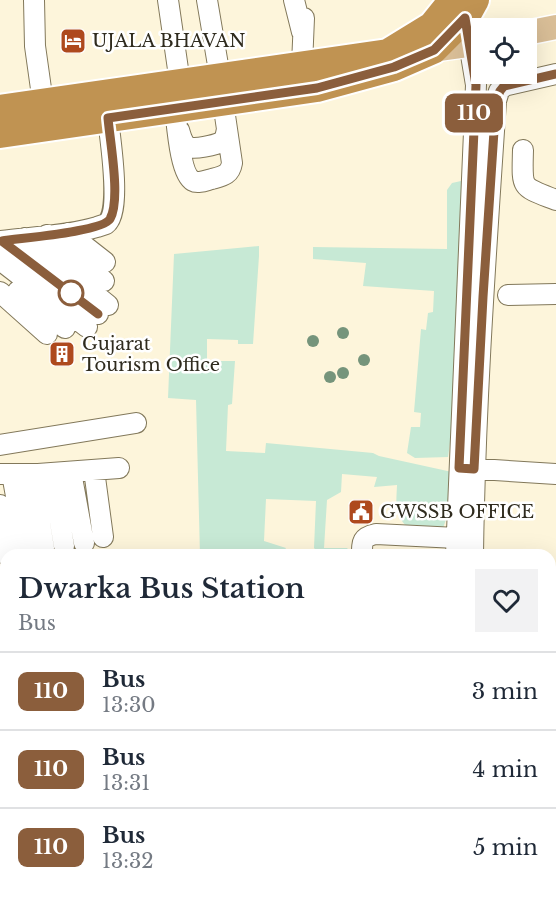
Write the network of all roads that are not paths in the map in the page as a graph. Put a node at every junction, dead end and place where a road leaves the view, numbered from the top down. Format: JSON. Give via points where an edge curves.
{"nodes":[{"id":1,"x":34,"y":0,"type":"edge"},
{"id":2,"x":168,"y":0,"type":"edge"},
{"id":3,"x":207,"y":0,"type":"edge"},
{"id":4,"x":294,"y":0,"type":"edge"},
{"id":5,"x":462,"y":4,"type":"edge"},
{"id":6,"x":302,"y":9,"type":"edge"},
{"id":7,"x":471,"y":30,"type":"edge"},
{"id":8,"x":471,"y":46,"type":"edge"},
{"id":9,"x":434,"y":50,"type":"junction"},
{"id":10,"x":303,"y":59,"type":"junction"},
{"id":11,"x":384,"y":62,"type":"junction"},
{"id":12,"x":556,"y":74,"type":"edge"},
{"id":13,"x":476,"y":84,"type":"edge"},
{"id":14,"x":226,"y":96,"type":"junction"},
{"id":15,"x":43,"y":103,"type":"junction"},
{"id":16,"x":177,"y":104,"type":"junction"},
{"id":17,"x":0,"y":109,"type":"edge"},
{"id":18,"x":108,"y":118,"type":"junction"},
{"id":19,"x":0,"y":134,"type":"edge"},
{"id":20,"x":524,"y":150,"type":"dead end"},
{"id":21,"x":556,"y":201,"type":"edge"},
{"id":22,"x":77,"y":231,"type":"junction"},
{"id":23,"x":47,"y":235,"type":"junction"},
{"id":24,"x":25,"y":238,"type":"junction"},
{"id":25,"x":1,"y":247,"type":"edge"},
{"id":26,"x":0,"y":276,"type":"edge"},
{"id":27,"x":0,"y":292,"type":"edge"},
{"id":28,"x":556,"y":294,"type":"edge"},
{"id":29,"x":508,"y":295,"type":"dead end"},
{"id":30,"x":136,"y":423,"type":"dead end"},
{"id":31,"x":0,"y":445,"type":"edge"},
{"id":32,"x":119,"y":468,"type":"dead end"},
{"id":33,"x":467,"y":468,"type":"junction"},
{"id":34,"x":94,"y":470,"type":"junction"},
{"id":35,"x":71,"y":472,"type":"junction"},
{"id":36,"x":52,"y":473,"type":"junction"},
{"id":37,"x":15,"y":474,"type":"edge"},
{"id":38,"x":556,"y":474,"type":"edge"},
{"id":39,"x":0,"y":505,"type":"edge"},
{"id":40,"x":456,"y":547,"type":"edge"},
{"id":41,"x":34,"y":549,"type":"edge"},
{"id":42,"x":35,"y":549,"type":"edge"},
{"id":43,"x":35,"y":549,"type":"edge"},
{"id":44,"x":362,"y":549,"type":"edge"},
{"id":45,"x":473,"y":549,"type":"edge"}],
"edges":[{"from":1,"to":15,"type":"street","via":[[35,46]]},
{"from":2,"to":16,"type":"street"},
{"from":3,"to":14,"type":"street"},
{"from":4,"to":10,"type":"street","via":[[303,36]]},
{"from":4,"to":14,"type":"street","via":[[298,26],[292,48]]},
{"from":5,"to":7,"type":"street"},
{"from":5,"to":9,"type":"highway"},
{"from":5,"to":11,"type":"highway"},
{"from":6,"to":10,"type":"street"},
{"from":6,"to":11,"type":"street","via":[[315,55]]},
{"from":8,"to":9,"type":"main road"},
{"from":9,"to":11,"type":"highway","via":[[394,67]]},
{"from":10,"to":11,"type":"highway"},
{"from":10,"to":14,"type":"highway"},
{"from":11,"to":14,"type":"highway","via":[[317,88]]},
{"from":12,"to":33,"type":"street","via":[[504,86],[496,101]]},
{"from":13,"to":33,"type":"street"},
{"from":14,"to":16,"type":"highway"},
{"from":14,"to":16,"type":"street","via":[[225,138],[193,149],[182,140]]},
{"from":14,"to":16,"type":"street","via":[[231,170],[225,176],[199,182],[188,175],[181,157]]},
{"from":15,"to":16,"type":"highway"},
{"from":15,"to":17,"type":"highway"},
{"from":16,"to":18,"type":"highway"},
{"from":18,"to":19,"type":"highway"},
{"from":18,"to":22,"type":"street","via":[[115,189],[113,209],[106,224]]},
{"from":20,"to":21,"type":"street","via":[[525,185]]},
{"from":22,"to":23,"type":"street"},
{"from":22,"to":23,"type":"street","via":[[104,272]]},
{"from":23,"to":24,"type":"street"},
{"from":24,"to":25,"type":"street"},
{"from":24,"to":25,"type":"street","via":[[98,316]]},
{"from":26,"to":27,"type":"street","via":[[56,331]]},
{"from":28,"to":29,"type":"street"},
{"from":30,"to":31,"type":"street"},
{"from":32,"to":34,"type":"street"},
{"from":33,"to":38,"type":"street"},
{"from":33,"to":40,"type":"street"},
{"from":33,"to":45,"type":"street"},
{"from":34,"to":35,"type":"street"},
{"from":34,"to":35,"type":"street","via":[[94,540]]},
{"from":35,"to":36,"type":"street"},
{"from":36,"to":37,"type":"street"},
{"from":36,"to":42,"type":"street"},
{"from":37,"to":43,"type":"street"},
{"from":39,"to":41,"type":"street"},
{"from":40,"to":44,"type":"street","via":[[376,534],[366,536]]}]}
